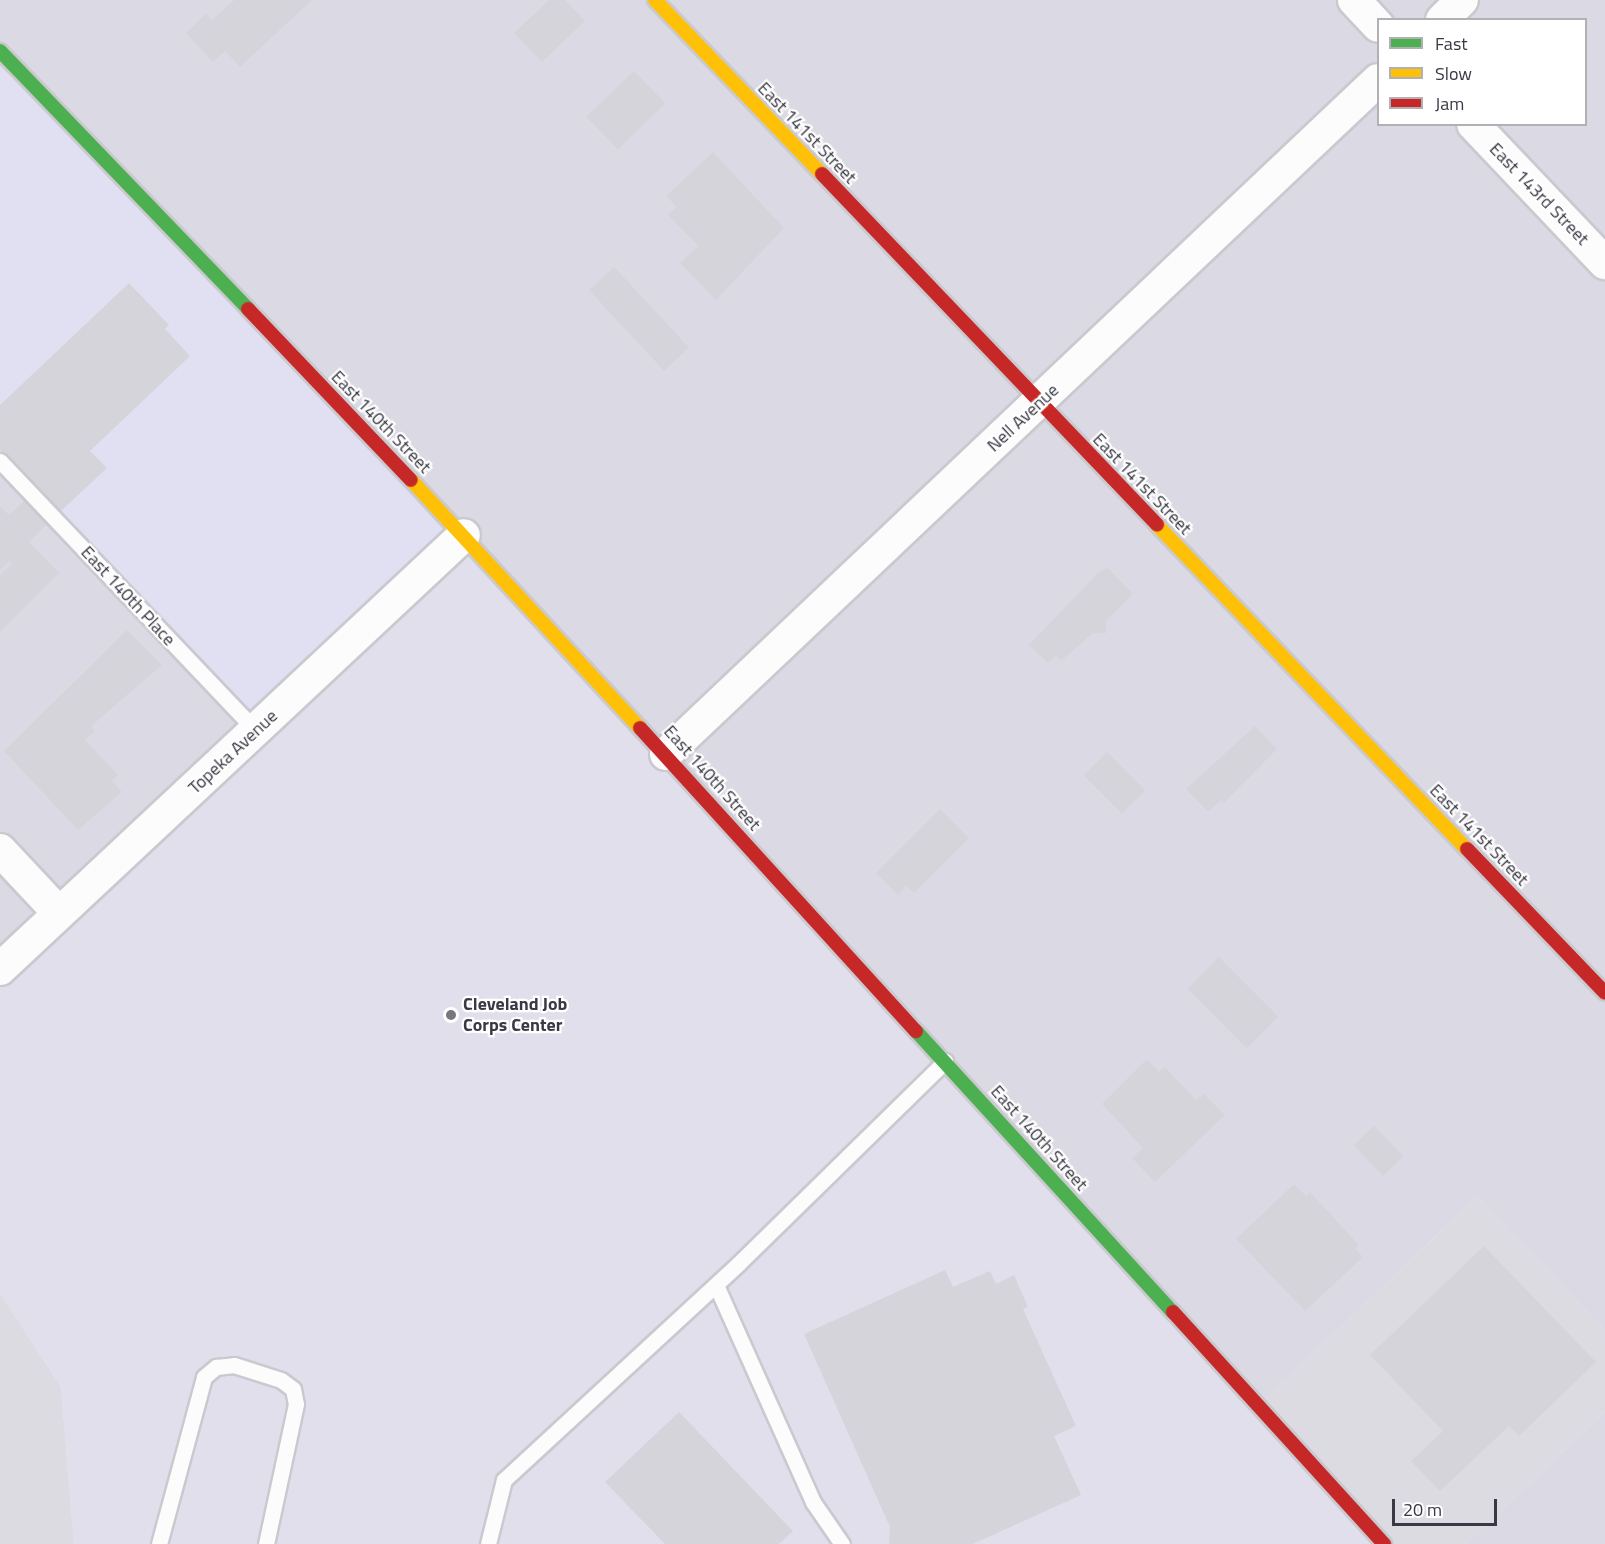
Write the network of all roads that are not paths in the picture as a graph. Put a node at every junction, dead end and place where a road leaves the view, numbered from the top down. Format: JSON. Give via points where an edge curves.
{"nodes":[{"id":1,"x":655,"y":0,"type":"edge"},
{"id":2,"x":1354,"y":0,"type":"edge"},
{"id":3,"x":1462,"y":0,"type":"edge"},
{"id":4,"x":1444,"y":18,"type":"edge"},
{"id":5,"x":1377,"y":25,"type":"edge"},
{"id":6,"x":0,"y":51,"type":"edge"},
{"id":7,"x":1377,"y":81,"type":"edge"},
{"id":8,"x":1475,"y":126,"type":"edge"},
{"id":9,"x":1605,"y":263,"type":"edge"},
{"id":10,"x":1039,"y":402,"type":"junction"},
{"id":11,"x":0,"y":461,"type":"edge"},
{"id":12,"x":464,"y":535,"type":"junction"},
{"id":13,"x":256,"y":731,"type":"junction"},
{"id":14,"x":666,"y":754,"type":"junction"},
{"id":15,"x":0,"y":850,"type":"edge"},
{"id":16,"x":59,"y":913,"type":"junction"},
{"id":17,"x":0,"y":969,"type":"edge"},
{"id":18,"x":1605,"y":993,"type":"edge"},
{"id":19,"x":945,"y":1061,"type":"junction"},
{"id":20,"x":716,"y":1285,"type":"junction"},
{"id":21,"x":159,"y":1544,"type":"edge"},
{"id":22,"x":266,"y":1544,"type":"edge"},
{"id":23,"x":488,"y":1544,"type":"edge"},
{"id":24,"x":842,"y":1544,"type":"edge"},
{"id":25,"x":1384,"y":1544,"type":"edge"}],
"edges":[{"from":1,"to":10,"type":"street","name":"East 141st Street"},
{"from":2,"to":5,"type":"street"},
{"from":3,"to":4,"type":"street"},
{"from":6,"to":12,"type":"street","name":"East 140th Street"},
{"from":7,"to":10,"type":"street","name":"Nell Avenue"},
{"from":8,"to":9,"type":"street","name":"East 143rd Street"},
{"from":10,"to":14,"type":"street","name":"Nell Avenue"},
{"from":10,"to":18,"type":"street","name":"East 141st Street"},
{"from":11,"to":13,"type":"lane","name":"East 140th Place"},
{"from":12,"to":13,"type":"street","name":"Topeka Avenue"},
{"from":12,"to":14,"type":"street","name":"East 140th Street"},
{"from":13,"to":16,"type":"street","name":"Topeka Avenue"},
{"from":14,"to":19,"type":"street","name":"East 140th Street"},
{"from":15,"to":16,"type":"street"},
{"from":16,"to":17,"type":"street","name":"Topeka Avenue"},
{"from":19,"to":20,"type":"lane"},
{"from":19,"to":25,"type":"street","name":"East 140th Street"},
{"from":20,"to":23,"type":"lane","via":[[504,1480]]},
{"from":20,"to":24,"type":"lane","via":[[813,1502]]},
{"from":21,"to":22,"type":"lane","via":[[201,1383],[216,1367],[234,1365],[281,1380],[293,1389],[296,1404]]}]}
